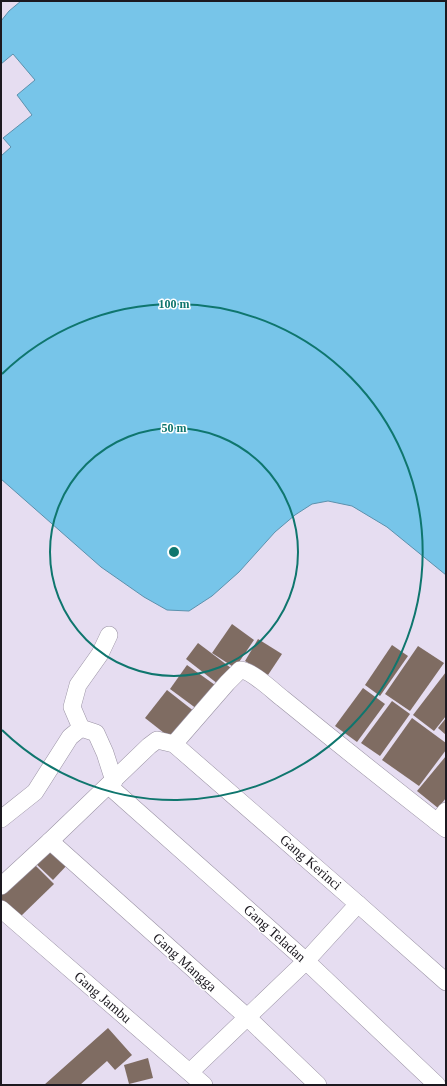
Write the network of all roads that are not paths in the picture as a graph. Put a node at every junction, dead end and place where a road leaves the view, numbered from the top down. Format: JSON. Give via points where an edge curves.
{"nodes":[{"id":1,"x":109,"y":634,"type":"dead end"},
{"id":2,"x":81,"y":728,"type":"junction"},
{"id":3,"x":174,"y":744,"type":"junction"},
{"id":4,"x":112,"y":783,"type":"junction"},
{"id":5,"x":1,"y":819,"type":"edge"},
{"id":6,"x":443,"y":820,"type":"edge"},
{"id":7,"x":50,"y":842,"type":"junction"},
{"id":8,"x":1,"y":886,"type":"edge"},
{"id":9,"x":358,"y":904,"type":"junction"},
{"id":10,"x":1,"y":909,"type":"edge"},
{"id":11,"x":306,"y":961,"type":"junction"},
{"id":12,"x":446,"y":982,"type":"edge"},
{"id":13,"x":247,"y":1017,"type":"junction"},
{"id":14,"x":190,"y":1072,"type":"junction"},
{"id":15,"x":204,"y":1085,"type":"edge"},
{"id":16,"x":318,"y":1085,"type":"edge"},
{"id":17,"x":437,"y":1085,"type":"edge"}],
"edges":[{"from":1,"to":2,"type":"street","via":[[100,654],[78,685],[72,707]]},
{"from":2,"to":4,"type":"street","via":[[96,733],[105,753]]},
{"from":2,"to":5,"type":"street","via":[[70,737],[35,792]]},
{"from":3,"to":4,"type":"street","via":[[158,740],[148,746]]},
{"from":3,"to":6,"type":"street","via":[[226,684],[240,670],[245,670],[345,750]]},
{"from":3,"to":9,"type":"street","name":"Gang Kerinci"},
{"from":4,"to":7,"type":"street"},
{"from":4,"to":11,"type":"street","name":"Gang Teladan"},
{"from":7,"to":8,"type":"street"},
{"from":7,"to":13,"type":"street","name":"Gang Mangga"},
{"from":9,"to":11,"type":"street"},
{"from":9,"to":12,"type":"street","name":"Gang Kerinci"},
{"from":10,"to":14,"type":"street","name":"Gang Jambu"},
{"from":11,"to":13,"type":"street"},
{"from":11,"to":17,"type":"street","name":"Gang Teladan"},
{"from":13,"to":14,"type":"street"},
{"from":13,"to":16,"type":"street","name":"Gang Mangga"},
{"from":14,"to":15,"type":"street","name":"Gang Jambu"}]}
